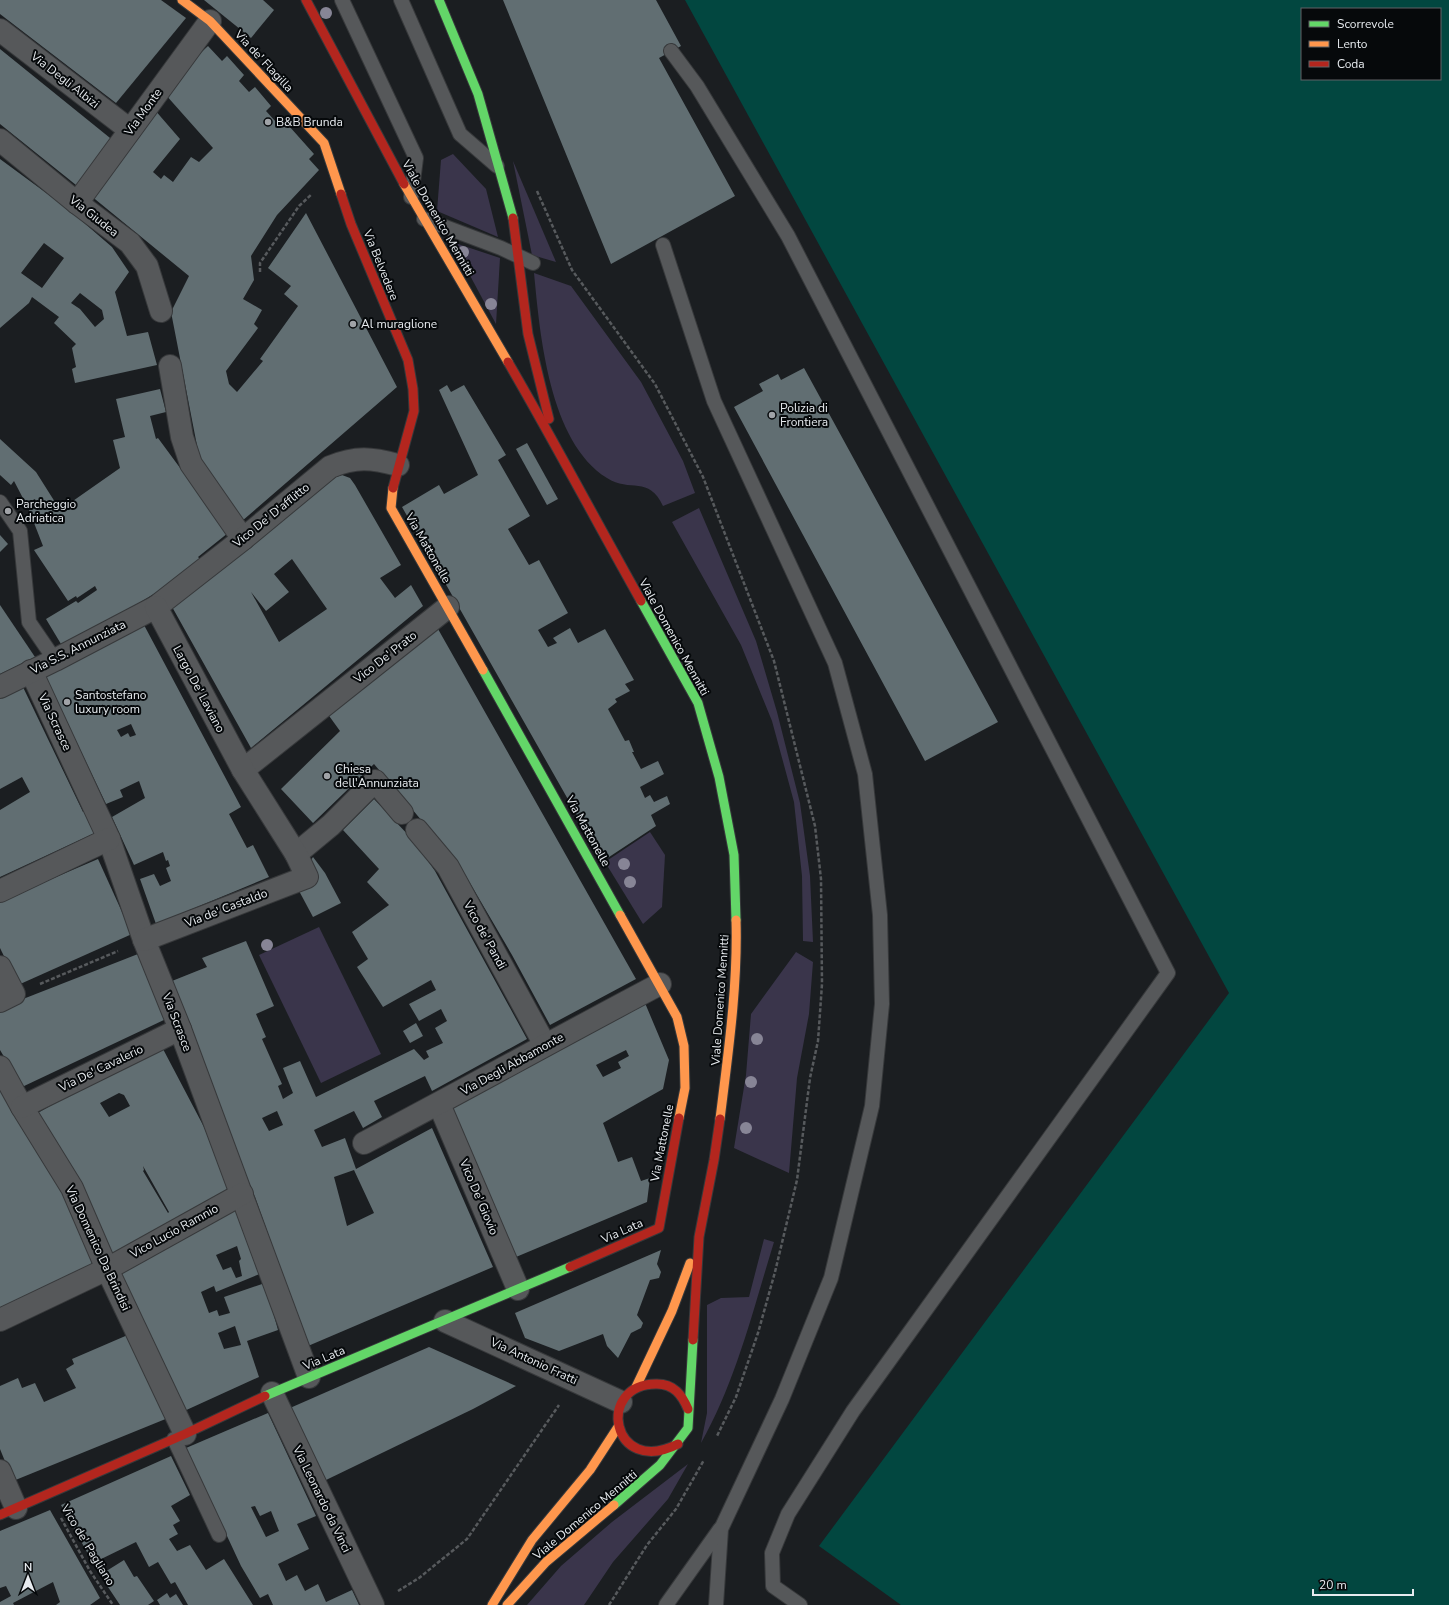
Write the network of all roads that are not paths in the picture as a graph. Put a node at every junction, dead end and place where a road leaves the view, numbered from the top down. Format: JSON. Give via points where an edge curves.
{"nodes":[{"id":1,"x":182,"y":0,"type":"edge"},
{"id":2,"x":306,"y":0,"type":"edge"},
{"id":3,"x":342,"y":0,"type":"edge"},
{"id":4,"x":401,"y":0,"type":"edge"},
{"id":5,"x":439,"y":0,"type":"edge"},
{"id":6,"x":210,"y":21,"type":"junction"},
{"id":7,"x":0,"y":30,"type":"edge"},
{"id":8,"x":671,"y":51,"type":"dead end"},
{"id":9,"x":130,"y":130,"type":"junction"},
{"id":10,"x":0,"y":140,"type":"edge"},
{"id":11,"x":324,"y":143,"type":"joint"},
{"id":12,"x":499,"y":168,"type":"junction"},
{"id":13,"x":411,"y":198,"type":"junction"},
{"id":14,"x":77,"y":203,"type":"junction"},
{"id":15,"x":424,"y":219,"type":"junction"},
{"id":16,"x":663,"y":245,"type":"dead end"},
{"id":17,"x":518,"y":256,"type":"junction"},
{"id":18,"x":533,"y":263,"type":"dead end"},
{"id":19,"x":161,"y":311,"type":"dead end"},
{"id":20,"x":170,"y":366,"type":"dead end"},
{"id":21,"x":555,"y":443,"type":"junction"},
{"id":22,"x":398,"y":466,"type":"junction"},
{"id":23,"x":0,"y":502,"type":"edge"},
{"id":24,"x":243,"y":539,"type":"junction"},
{"id":25,"x":156,"y":607,"type":"junction"},
{"id":26,"x":448,"y":607,"type":"junction"},
{"id":27,"x":55,"y":660,"type":"junction"},
{"id":28,"x":31,"y":671,"type":"junction"},
{"id":29,"x":0,"y":687,"type":"edge"},
{"id":30,"x":243,"y":770,"type":"junction"},
{"id":31,"x":402,"y":813,"type":"dead end"},
{"id":32,"x":417,"y":830,"type":"dead end"},
{"id":33,"x":109,"y":839,"type":"junction"},
{"id":34,"x":296,"y":854,"type":"junction"},
{"id":35,"x":307,"y":877,"type":"joint"},
{"id":36,"x":0,"y":891,"type":"edge"},
{"id":37,"x":144,"y":940,"type":"junction"},
{"id":38,"x":0,"y":967,"type":"edge"},
{"id":39,"x":660,"y":984,"type":"junction"},
{"id":40,"x":7,"y":997,"type":"edge"},
{"id":41,"x":180,"y":1029,"type":"junction"},
{"id":42,"x":546,"y":1045,"type":"junction"},
{"id":43,"x":1,"y":1072,"type":"edge"},
{"id":44,"x":439,"y":1104,"type":"junction"},
{"id":45,"x":22,"y":1107,"type":"junction"},
{"id":46,"x":364,"y":1143,"type":"dead end"},
{"id":47,"x":242,"y":1194,"type":"junction"},
{"id":48,"x":658,"y":1228,"type":"joint"},
{"id":49,"x":699,"y":1237,"type":"junction"},
{"id":50,"x":107,"y":1269,"type":"junction"},
{"id":51,"x":518,"y":1289,"type":"junction"},
{"id":52,"x":0,"y":1320,"type":"edge"},
{"id":53,"x":446,"y":1321,"type":"junction"},
{"id":54,"x":309,"y":1377,"type":"junction"},
{"id":55,"x":272,"y":1393,"type":"junction"},
{"id":56,"x":629,"y":1394,"type":"junction"},
{"id":57,"x":688,"y":1409,"type":"junction"},
{"id":58,"x":618,"y":1427,"type":"junction"},
{"id":59,"x":180,"y":1437,"type":"junction"},
{"id":60,"x":679,"y":1444,"type":"junction"},
{"id":61,"x":0,"y":1471,"type":"edge"},
{"id":62,"x":8,"y":1511,"type":"edge"},
{"id":63,"x":720,"y":1528,"type":"junction"},
{"id":64,"x":219,"y":1535,"type":"dead end"},
{"id":65,"x":373,"y":1605,"type":"edge"},
{"id":66,"x":492,"y":1605,"type":"edge"},
{"id":67,"x":507,"y":1605,"type":"edge"},
{"id":68,"x":666,"y":1605,"type":"edge"},
{"id":69,"x":716,"y":1605,"type":"edge"},
{"id":70,"x":800,"y":1605,"type":"edge"}],
"edges":[{"from":1,"to":6,"type":"street","name":"Via de' Flagilla"},
{"from":2,"to":13,"type":"street","name":"Viale Domenico Mennitti"},
{"from":3,"to":13,"type":"lane","via":[[416,158]]},
{"from":4,"to":12,"type":"lane","via":[[460,134]]},
{"from":5,"to":12,"type":"street","name":"Viale Domenico Mennitti","via":[[478,94]]},
{"from":6,"to":9,"type":"street","name":"Via Monte"},
{"from":6,"to":11,"type":"street","name":"Via de' Flagilla"},
{"from":7,"to":9,"type":"street","name":"Via Degli Albizi"},
{"from":8,"to":70,"type":"lane","via":[[697,86],[788,236],[1168,973],[852,1411],[788,1514],[772,1553],[773,1586]]},
{"from":9,"to":14,"type":"street","name":"Via Monte"},
{"from":10,"to":14,"type":"street","name":"Via Giudea"},
{"from":11,"to":22,"type":"street","name":"Via Belvedere","via":[[351,224],[408,360],[414,411]]},
{"from":12,"to":17,"type":"street","name":"Viale Domenico Mennitti","via":[[513,218]]},
{"from":13,"to":15,"type":"street","name":"Viale Domenico Mennitti"},
{"from":14,"to":19,"type":"street","name":"Via Giudea","via":[[130,243],[147,266]]},
{"from":15,"to":17,"type":"lane"},
{"from":15,"to":21,"type":"street","name":"Viale Domenico Mennitti"},
{"from":16,"to":63,"type":"lane","via":[[714,401],[835,663],[865,774],[880,914],[882,1004],[872,1106],[831,1278],[782,1399]]},
{"from":17,"to":18,"type":"lane"},
{"from":17,"to":21,"type":"street","name":"Viale Domenico Mennitti","via":[[528,334]]},
{"from":20,"to":24,"type":"street","via":[[182,437],[191,464]]},
{"from":21,"to":49,"type":"street","name":"Viale Domenico Mennitti","via":[[580,493],[698,703],[724,801],[734,855],[737,947],[726,1072],[714,1160]]},
{"from":22,"to":24,"type":"street","name":"Vico De' D'afflitto","via":[[376,459],[347,459],[330,467]]},
{"from":22,"to":26,"type":"street","name":"Via Mattonelle","via":[[391,508]]},
{"from":23,"to":27,"type":"lane","via":[[20,531],[29,622]]},
{"from":24,"to":25,"type":"street","name":"Vico De' D'afflitto"},
{"from":25,"to":27,"type":"street","name":"Via S.S. Annunziata"},
{"from":25,"to":30,"type":"street","name":"Largo De' Laviano"},
{"from":26,"to":30,"type":"street","name":"Vico De' Prato"},
{"from":26,"to":39,"type":"street","name":"Via Mattonelle"},
{"from":27,"to":28,"type":"street","name":"Via S.S. Annunziata"},
{"from":28,"to":29,"type":"street","name":"Via S.S. Annunziata"},
{"from":28,"to":33,"type":"street","name":"Via Scrasce"},
{"from":30,"to":34,"type":"street","name":"Largo De' Laviano"},
{"from":31,"to":34,"type":"street","via":[[375,781],[331,825]]},
{"from":32,"to":42,"type":"street","name":"Vico de' Pandi","via":[[448,867]]},
{"from":33,"to":36,"type":"street"},
{"from":33,"to":37,"type":"street","name":"Via Scrasce"},
{"from":34,"to":35,"type":"street","name":"Largo De' Laviano"},
{"from":35,"to":37,"type":"street","name":"Via de' Castaldo"},
{"from":37,"to":41,"type":"street","name":"Via Scrasce"},
{"from":38,"to":40,"type":"street"},
{"from":39,"to":42,"type":"street","name":"Via Degli Abbamonte"},
{"from":39,"to":48,"type":"street","name":"Via Mattonelle","via":[[677,1017],[684,1046],[685,1088]]},
{"from":41,"to":45,"type":"street","name":"Via De' Cavalerio"},
{"from":41,"to":47,"type":"street","name":"Via Scrasce"},
{"from":42,"to":44,"type":"street","name":"Via Degli Abbamonte"},
{"from":43,"to":45,"type":"street","name":"Via Domenico Da Brindisi"},
{"from":44,"to":46,"type":"street","name":"Via Degli Abbamonte"},
{"from":44,"to":51,"type":"street","name":"Vico De' Giovio"},
{"from":45,"to":50,"type":"street","name":"Via Domenico Da Brindisi","via":[[72,1188]]},
{"from":47,"to":50,"type":"street","name":"Vico Lucio Ramnio"},
{"from":47,"to":54,"type":"street","name":"Via Scrasce"},
{"from":48,"to":51,"type":"street","name":"Via Lata"},
{"from":49,"to":56,"type":"street","name":"Viale Domenico Mennitti","via":[[672,1312]]},
{"from":49,"to":57,"type":"street","name":"Viale Domenico Mennitti"},
{"from":50,"to":52,"type":"street","name":"Vico Lucio Ramnio"},
{"from":50,"to":59,"type":"street","name":"Via Domenico Da Brindisi"},
{"from":51,"to":53,"type":"street","name":"Via Lata"},
{"from":53,"to":54,"type":"street","name":"Via Lata"},
{"from":53,"to":56,"type":"street","name":"Via Antonio Fratti"},
{"from":54,"to":55,"type":"street","name":"Via Lata"},
{"from":55,"to":59,"type":"street","name":"Via Lata"},
{"from":55,"to":65,"type":"street","name":"Via Leonardo da Vinci"},
{"from":56,"to":57,"type":"street","via":[[651,1382],[667,1385],[680,1394]]},
{"from":56,"to":58,"type":"street","via":[[618,1414]]},
{"from":57,"to":60,"type":"street","via":[[688,1428]]},
{"from":58,"to":60,"type":"street","via":[[628,1443],[644,1453],[662,1453]]},
{"from":58,"to":66,"type":"street","name":"Viale Domenico Mennitti","via":[[590,1470],[532,1540]]},
{"from":59,"to":62,"type":"street","name":"Via Lata"},
{"from":59,"to":64,"type":"lane"},
{"from":60,"to":67,"type":"street","name":"Viale Domenico Mennitti","via":[[654,1472],[551,1556]]},
{"from":61,"to":62,"type":"street"},
{"from":63,"to":68,"type":"lane"},
{"from":63,"to":69,"type":"lane"}]}
